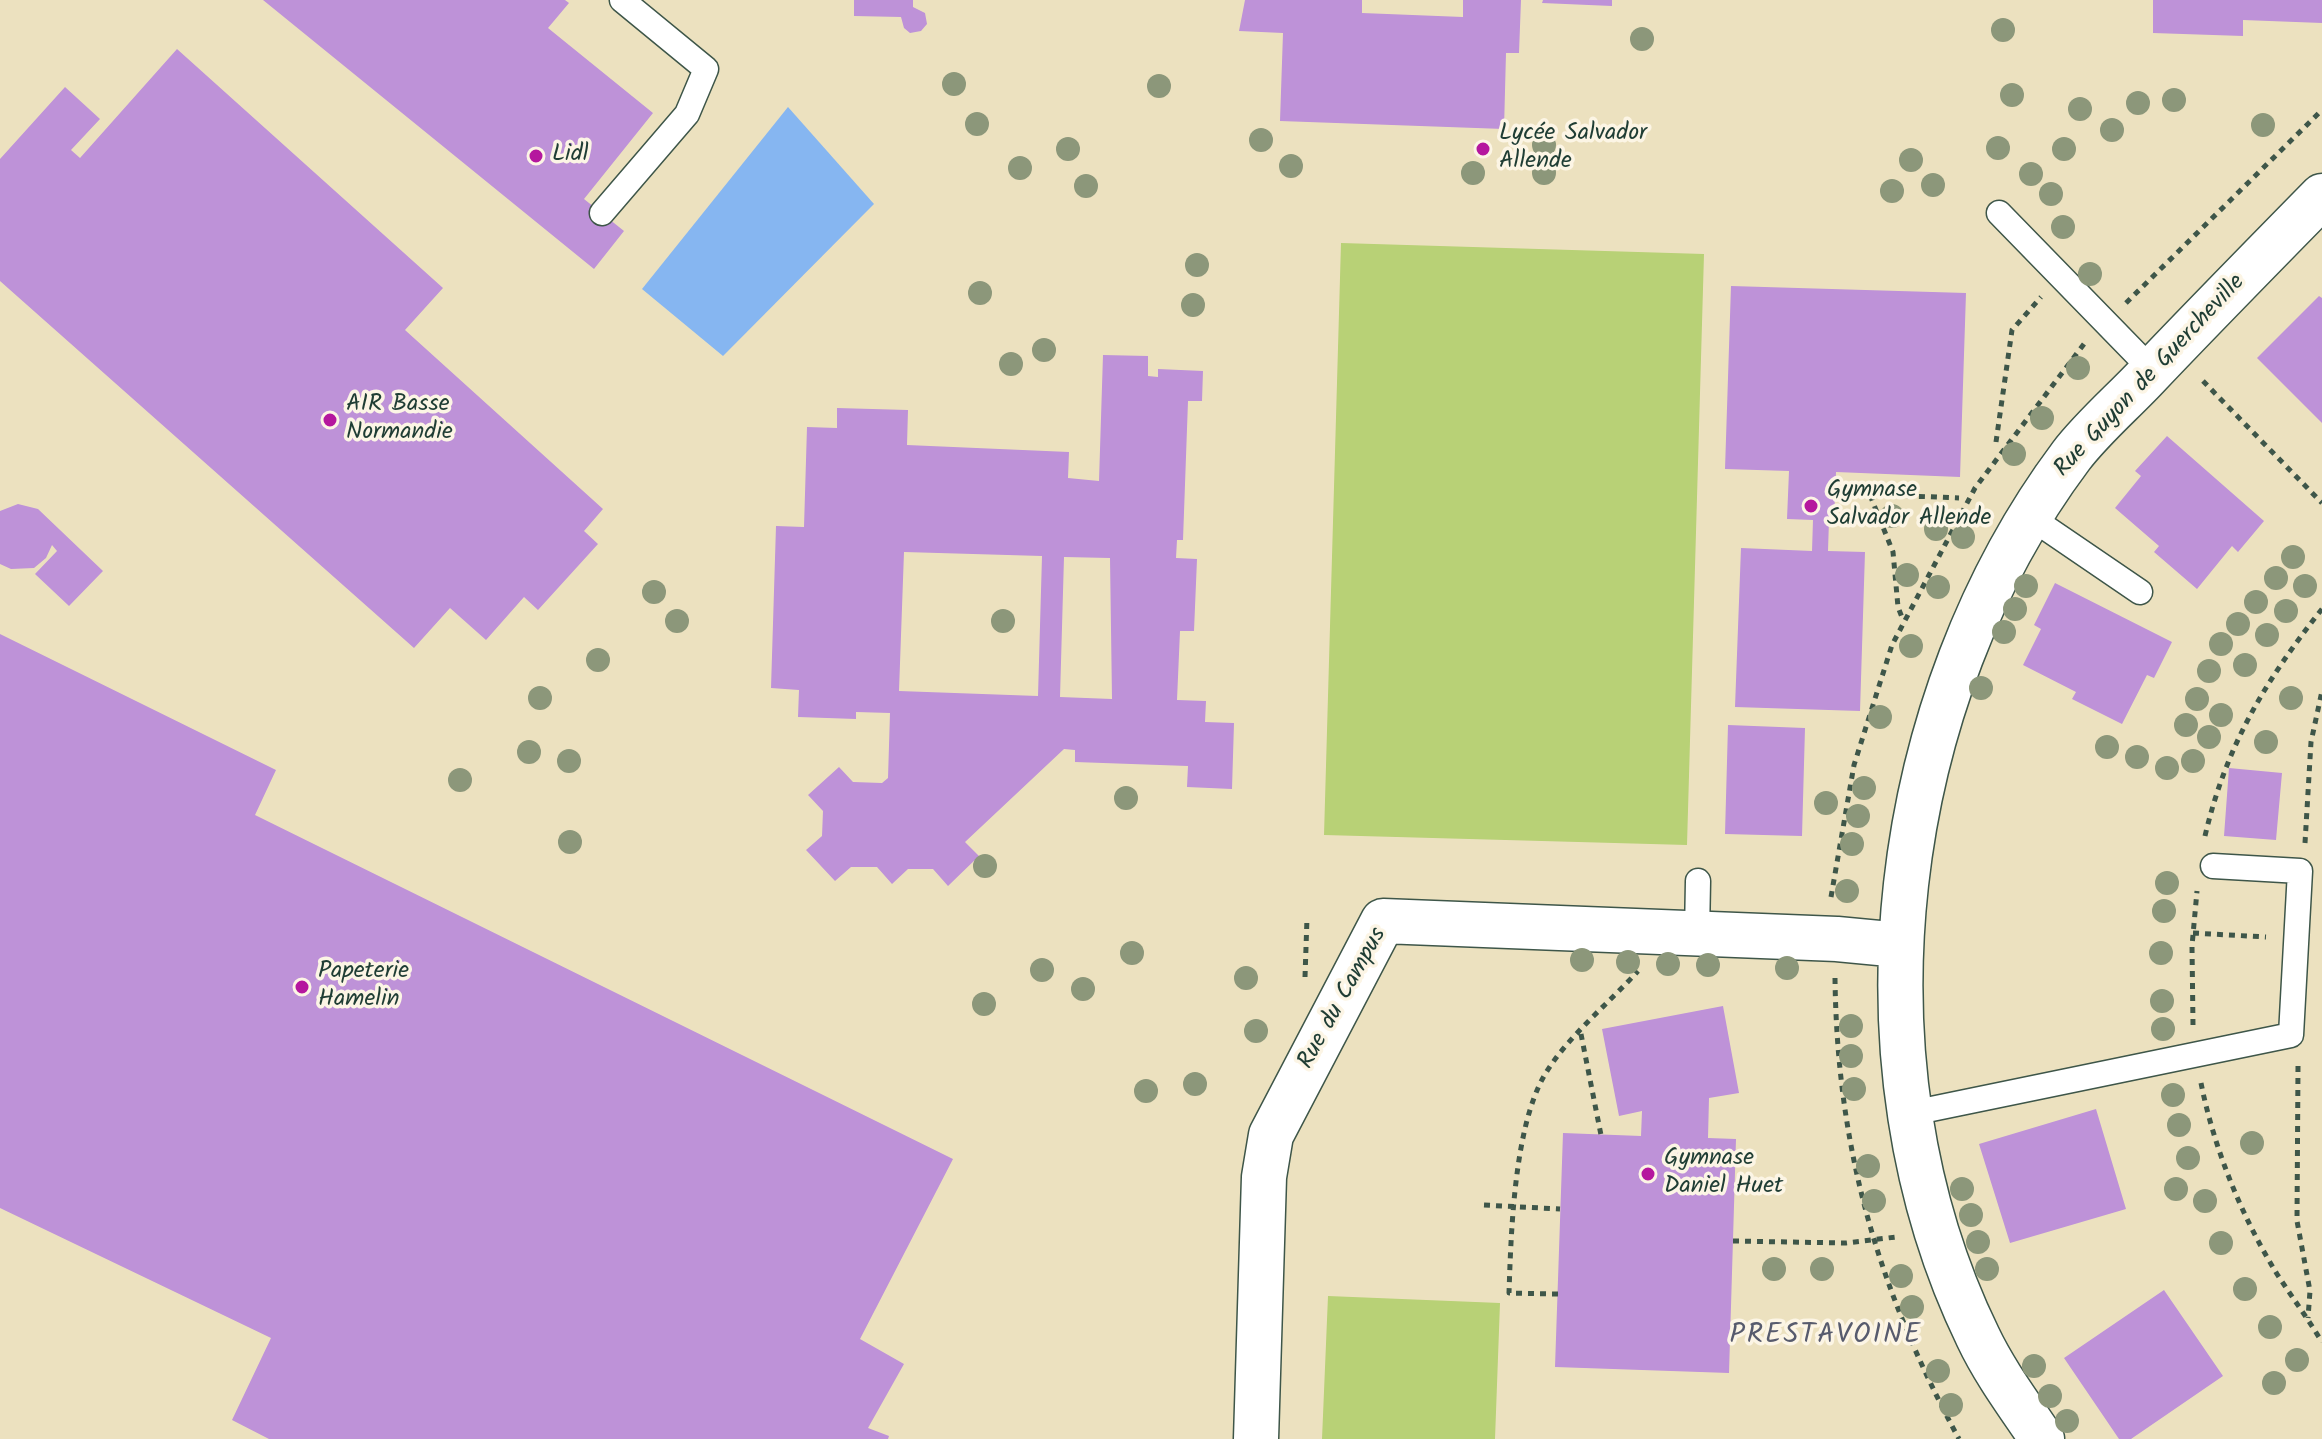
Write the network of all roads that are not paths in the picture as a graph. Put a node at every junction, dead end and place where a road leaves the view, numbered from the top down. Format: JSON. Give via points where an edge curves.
{"nodes":[{"id":1,"x":622,"y":0,"type":"edge"},
{"id":2,"x":2322,"y":196,"type":"edge"},
{"id":3,"x":602,"y":213,"type":"dead end"},
{"id":4,"x":1999,"y":213,"type":"dead end"},
{"id":5,"x":2153,"y":371,"type":"junction"},
{"id":6,"x":2030,"y":517,"type":"junction"},
{"id":7,"x":2140,"y":592,"type":"dead end"},
{"id":8,"x":2205,"y":875,"type":"road end"},
{"id":9,"x":1698,"y":881,"type":"dead end"},
{"id":10,"x":1686,"y":933,"type":"junction"},
{"id":11,"x":1900,"y":945,"type":"junction"},
{"id":12,"x":1912,"y":1113,"type":"junction"},
{"id":13,"x":1256,"y":1439,"type":"edge"},
{"id":14,"x":2042,"y":1439,"type":"edge"}],
"edges":[{"from":1,"to":3,"type":"lane","via":[[706,69],[687,114]]},
{"from":2,"to":5,"type":"street","name":"Rue Guyon de Guercheville"},
{"from":4,"to":5,"type":"lane"},
{"from":5,"to":6,"type":"street","name":"Rue Guyon de Guercheville","via":[[2073,453]]},
{"from":6,"to":7,"type":"lane"},
{"from":6,"to":11,"type":"street","name":"Rue Guyon de Guercheville","via":[[1955,675],[1912,837]]},
{"from":8,"to":12,"type":"lane","via":[[2300,871],[2291,1035]]},
{"from":9,"to":10,"type":"lane"},
{"from":10,"to":11,"type":"street","name":"Rue du Campus"},
{"from":10,"to":13,"type":"street","name":"Rue du Campus","via":[[1383,921],[1271,1135],[1264,1177]]},
{"from":11,"to":12,"type":"street","name":"Rue Guyon de Guercheville","via":[[1901,1022]]},
{"from":12,"to":14,"type":"street","name":"Rue Guyon de Guercheville","via":[[1936,1232],[1978,1338]]}]}
